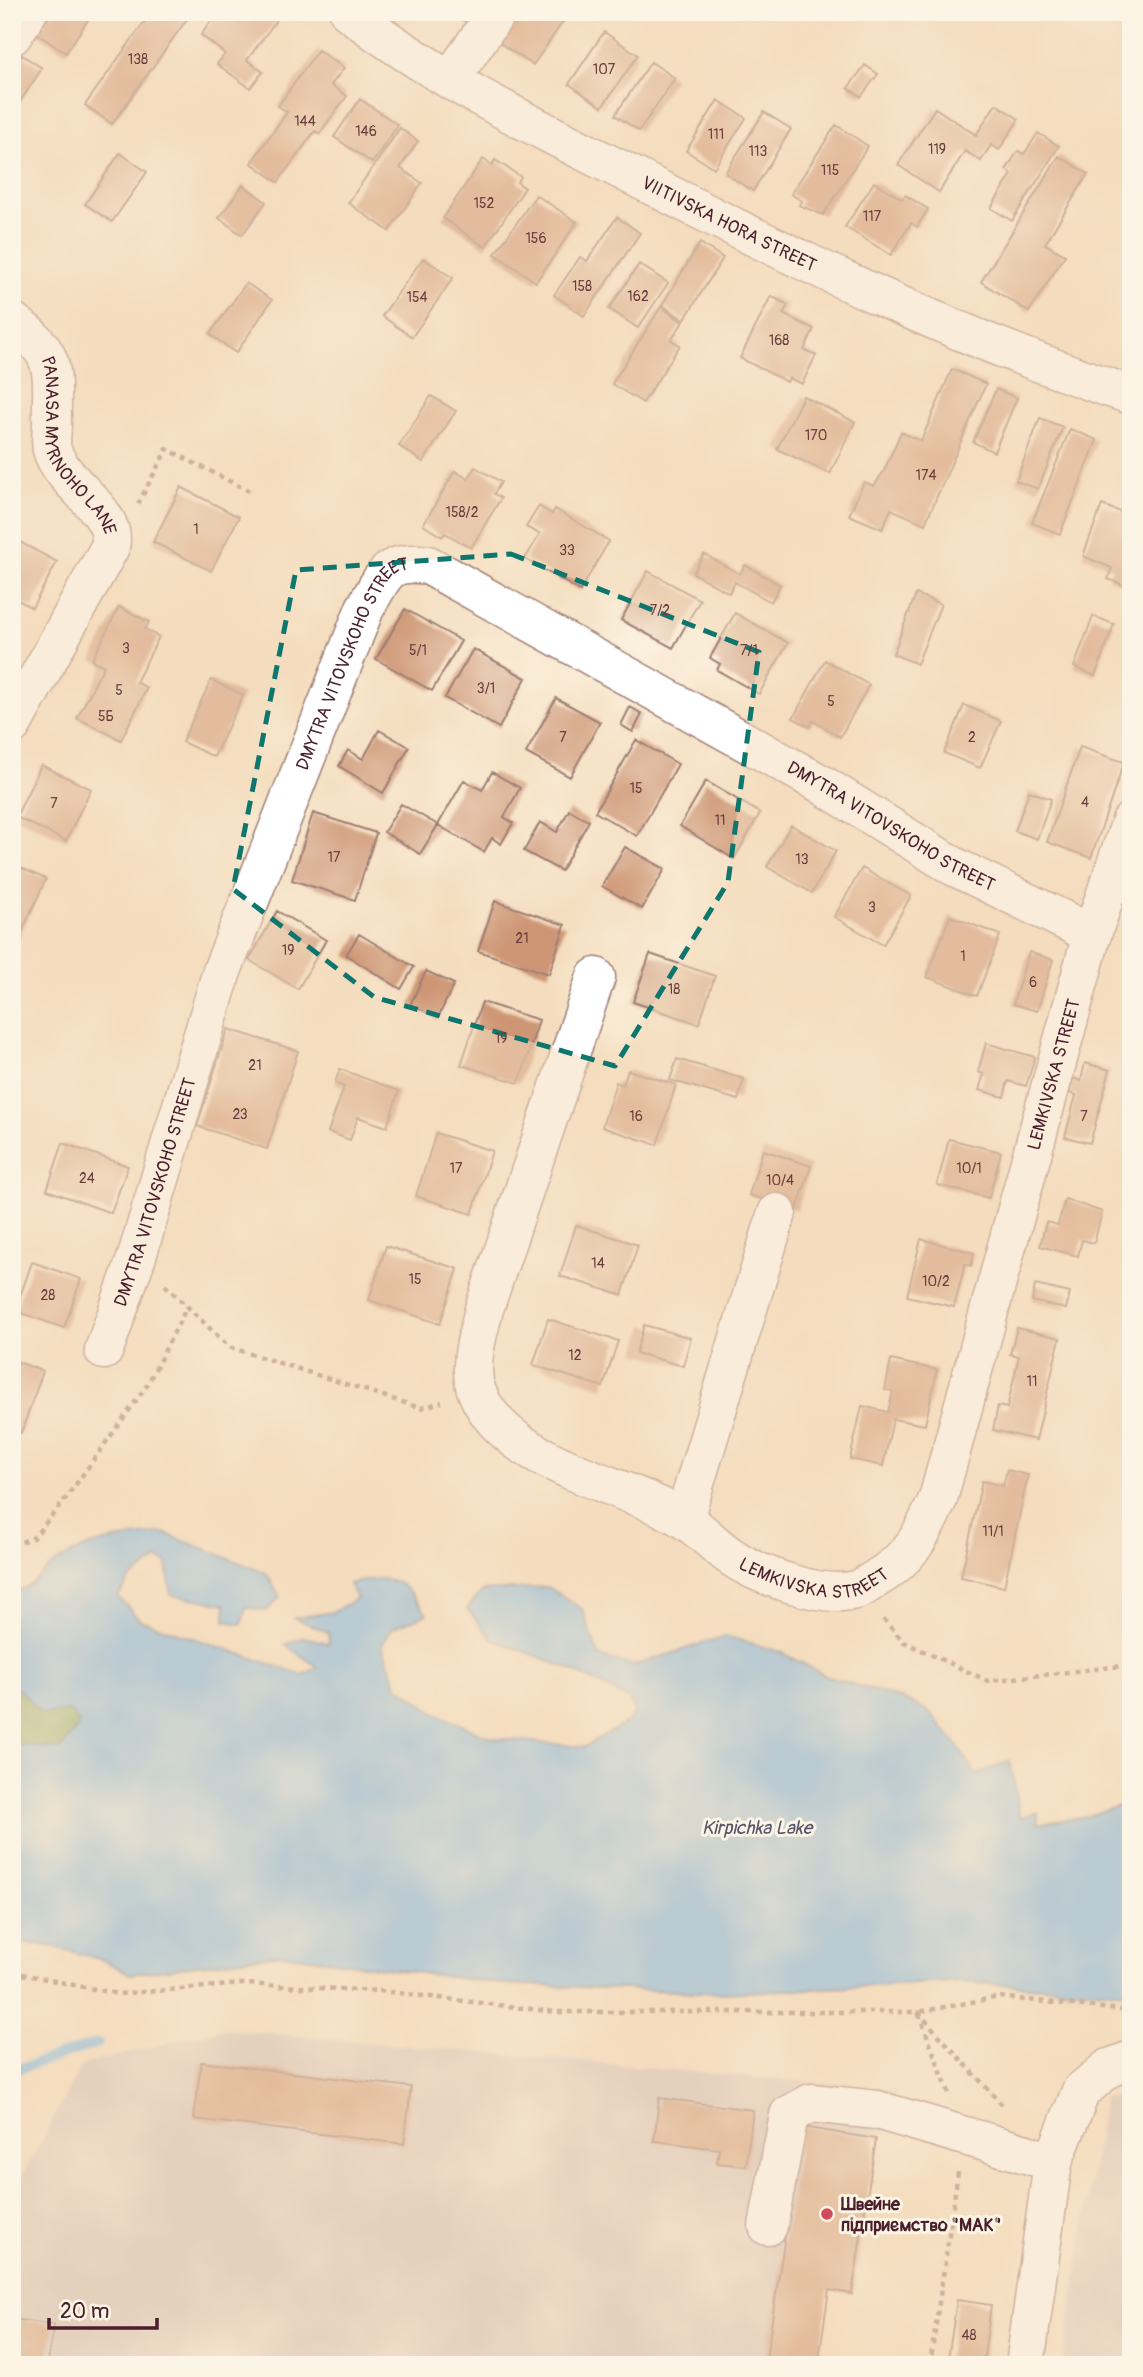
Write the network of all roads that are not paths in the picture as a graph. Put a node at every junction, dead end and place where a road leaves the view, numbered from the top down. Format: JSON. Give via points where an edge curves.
{"nodes":[{"id":1,"x":28,"y":12,"type":"edge"},
{"id":2,"x":349,"y":12,"type":"edge"},
{"id":3,"x":498,"y":12,"type":"edge"},
{"id":4,"x":12,"y":36,"type":"edge"},
{"id":5,"x":450,"y":80,"type":"junction"},
{"id":6,"x":12,"y":321,"type":"edge"},
{"id":7,"x":1131,"y":395,"type":"edge"},
{"id":8,"x":12,"y":725,"type":"edge"},
{"id":9,"x":1131,"y":821,"type":"edge"},
{"id":10,"x":1092,"y":934,"type":"junction"},
{"id":11,"x":596,"y":977,"type":"dead end"},
{"id":12,"x":777,"y":1213,"type":"dead end"},
{"id":13,"x":104,"y":1350,"type":"dead end"},
{"id":14,"x":684,"y":1519,"type":"junction"},
{"id":15,"x":1131,"y":2060,"type":"edge"},
{"id":16,"x":1053,"y":2162,"type":"junction"},
{"id":17,"x":768,"y":2226,"type":"dead end"},
{"id":18,"x":1025,"y":2365,"type":"edge"}],
"edges":[{"from":1,"to":4,"type":"street"},
{"from":2,"to":5,"type":"street","name":"VIITIVSKA HORA STREET"},
{"from":3,"to":5,"type":"street"},
{"from":5,"to":7,"type":"street","name":"VIITIVSKA HORA STREET","via":[[817,268],[983,340]]},
{"from":6,"to":8,"type":"street","name":"PANASA MYRNOHO LANE","via":[[46,351],[53,370],[52,450],[73,485],[107,519],[113,534]]},
{"from":9,"to":10,"type":"street","name":"LEMKIVSKA STREET"},
{"from":10,"to":13,"type":"street","name":"DMYTRA VITOVSKOHO STREET","via":[[953,866],[821,784],[428,565],[404,561],[387,571],[365,608],[222,971],[137,1256]]},
{"from":10,"to":14,"type":"street","name":"LEMKIVSKA STREET","via":[[938,1499],[917,1545],[889,1571],[856,1590],[818,1591],[732,1558]]},
{"from":11,"to":14,"type":"street","name":"LEMKIVSKA STREET","via":[[484,1309],[474,1352],[477,1392],[503,1429],[536,1453]]},
{"from":12,"to":14,"type":"street"},
{"from":15,"to":16,"type":"street","via":[[1109,2068],[1081,2091]]},
{"from":16,"to":17,"type":"street","via":[[877,2110],[811,2103],[789,2115]]},
{"from":16,"to":18,"type":"street"}]}
